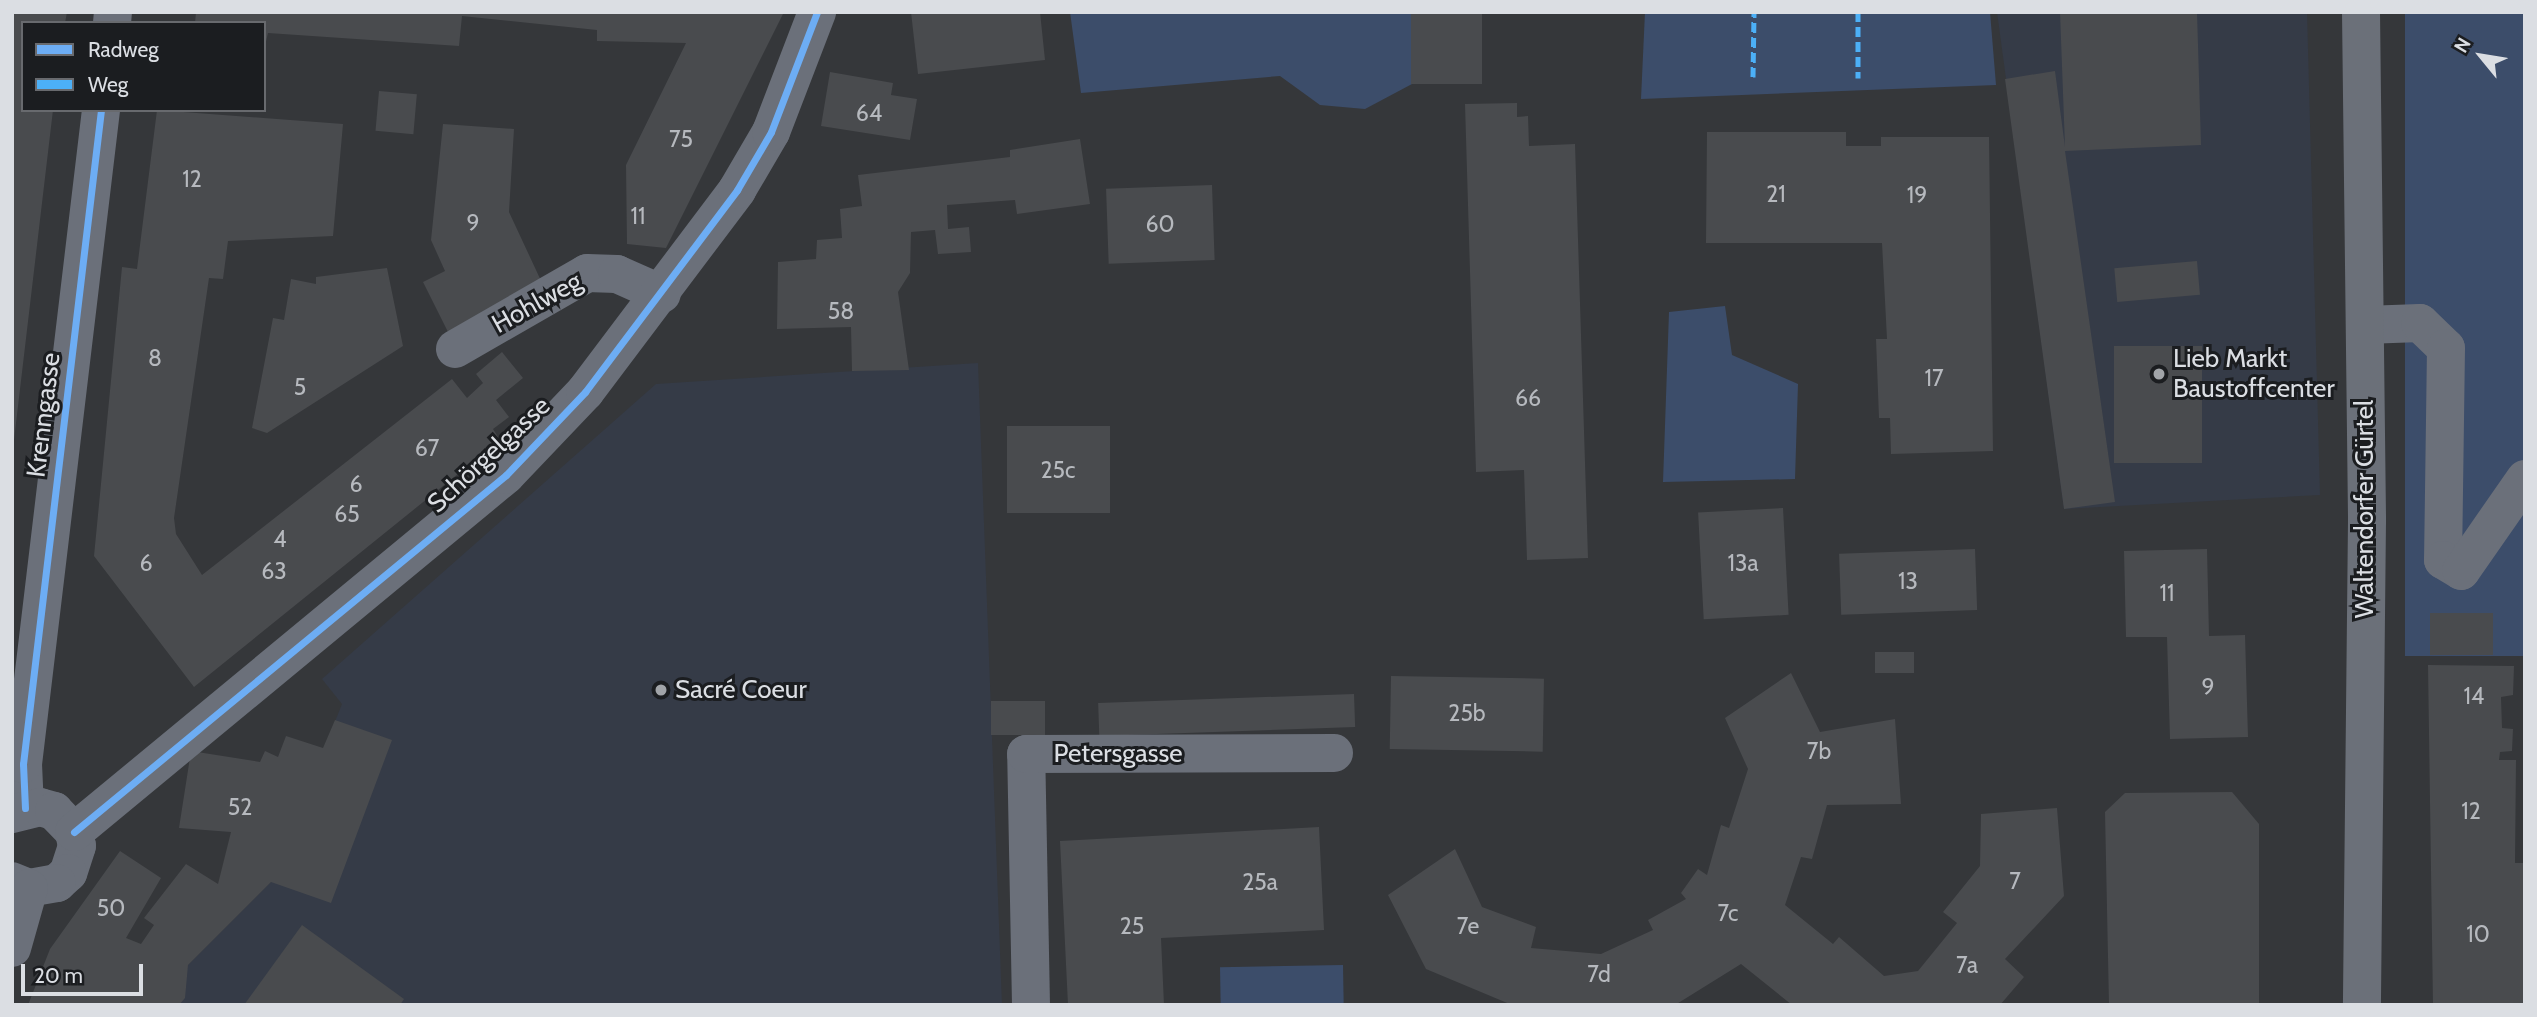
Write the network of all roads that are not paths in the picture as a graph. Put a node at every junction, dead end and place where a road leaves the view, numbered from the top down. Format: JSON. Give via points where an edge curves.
{"nodes":[{"id":1,"x":817,"y":12,"type":"edge"},
{"id":2,"x":2361,"y":12,"type":"edge"},
{"id":3,"x":101,"y":112,"type":"edge"},
{"id":4,"x":662,"y":294,"type":"junction"},
{"id":5,"x":2365,"y":325,"type":"junction"},
{"id":6,"x":455,"y":349,"type":"dead end"},
{"id":7,"x":2525,"y":479,"type":"edge"},
{"id":8,"x":1334,"y":753,"type":"dead end"},
{"id":9,"x":19,"y":811,"type":"edge"},
{"id":10,"x":74,"y":832,"type":"junction"},
{"id":11,"x":20,"y":885,"type":"edge"},
{"id":12,"x":12,"y":948,"type":"edge"},
{"id":13,"x":1031,"y":1005,"type":"edge"},
{"id":14,"x":2362,"y":1005,"type":"edge"}],
"edges":[{"from":1,"to":4,"type":"street","name":"Schörgelgasse","via":[[771,132]]},
{"from":2,"to":5,"type":"main road","name":"Waltendorfer Gürtel"},
{"from":3,"to":9,"type":"street","name":"Krenngasse"},
{"from":4,"to":6,"type":"street","name":"Hohlweg","via":[[617,274],[587,273]]},
{"from":4,"to":10,"type":"street","name":"Schörgelgasse","via":[[585,392],[506,475]]},
{"from":5,"to":7,"type":"street","via":[[2420,323],[2446,348],[2443,560],[2461,571]]},
{"from":5,"to":14,"type":"main road","name":"Waltendorfer Gürtel"},
{"from":8,"to":13,"type":"street","name":"Petersgasse","via":[[1026,754]]},
{"from":9,"to":10,"type":"street","via":[[54,811]]},
{"from":10,"to":11,"type":"street","via":[[68,873],[57,883]]},
{"from":11,"to":12,"type":"street"}]}
